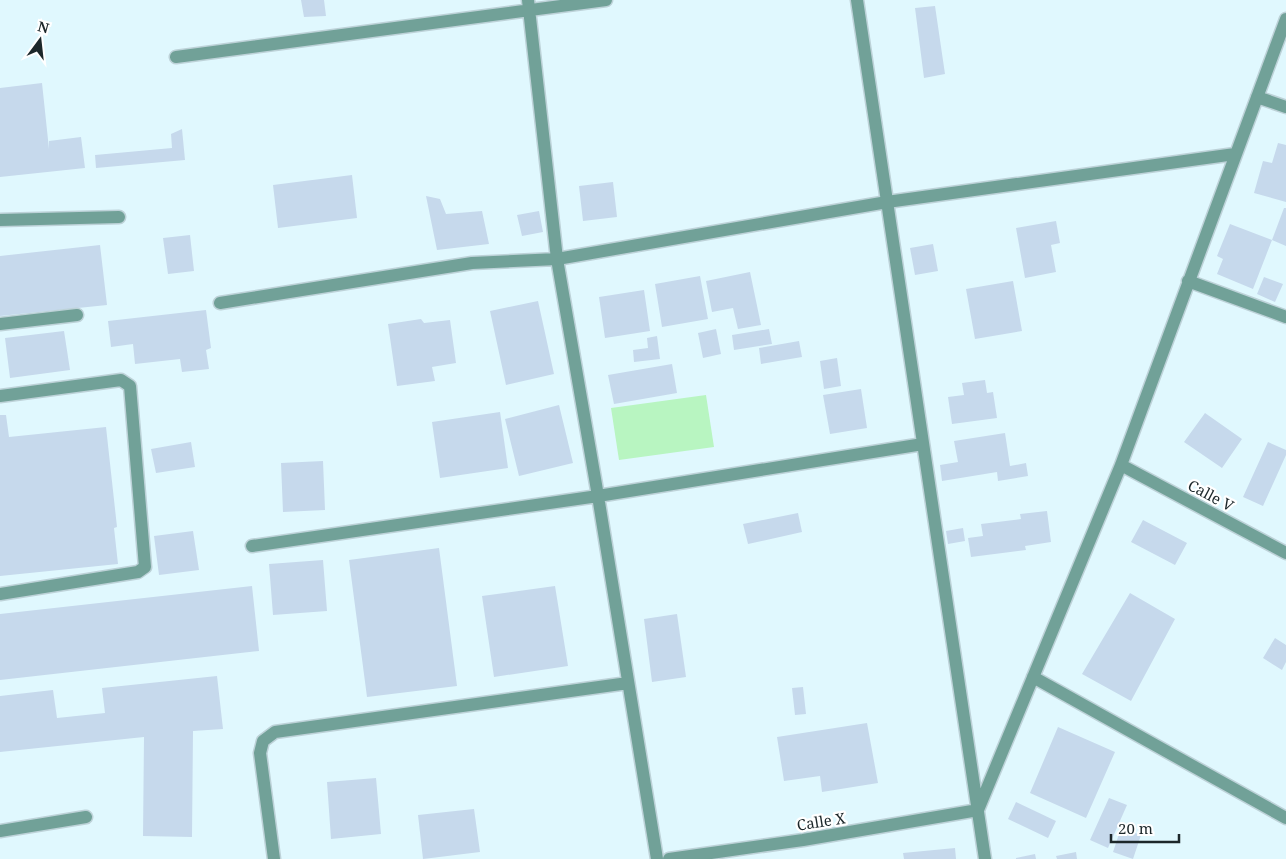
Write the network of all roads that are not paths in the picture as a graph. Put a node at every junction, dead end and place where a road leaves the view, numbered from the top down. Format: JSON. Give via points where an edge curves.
{"nodes":[{"id":1,"x":606,"y":0,"type":"edge"},
{"id":2,"x":857,"y":0,"type":"edge"},
{"id":3,"x":529,"y":6,"type":"edge"},
{"id":4,"x":1286,"y":18,"type":"edge"},
{"id":5,"x":176,"y":57,"type":"dead end"},
{"id":6,"x":1257,"y":97,"type":"junction"},
{"id":7,"x":1286,"y":107,"type":"edge"},
{"id":8,"x":1235,"y":154,"type":"junction"},
{"id":9,"x":887,"y":202,"type":"junction"},
{"id":10,"x":120,"y":216,"type":"dead end"},
{"id":11,"x":0,"y":220,"type":"edge"},
{"id":12,"x":557,"y":259,"type":"junction"},
{"id":13,"x":1188,"y":281,"type":"junction"},
{"id":14,"x":220,"y":303,"type":"dead end"},
{"id":15,"x":77,"y":315,"type":"dead end"},
{"id":16,"x":1286,"y":317,"type":"edge"},
{"id":17,"x":0,"y":324,"type":"edge"},
{"id":18,"x":0,"y":396,"type":"edge"},
{"id":19,"x":923,"y":444,"type":"junction"},
{"id":20,"x":1121,"y":465,"type":"junction"},
{"id":21,"x":598,"y":496,"type":"junction"},
{"id":22,"x":252,"y":546,"type":"dead end"},
{"id":23,"x":1286,"y":553,"type":"edge"},
{"id":24,"x":0,"y":594,"type":"edge"},
{"id":25,"x":1033,"y":677,"type":"junction"},
{"id":26,"x":628,"y":682,"type":"junction"},
{"id":27,"x":978,"y":810,"type":"junction"},
{"id":28,"x":86,"y":817,"type":"dead end"},
{"id":29,"x":1286,"y":818,"type":"edge"},
{"id":30,"x":0,"y":831,"type":"edge"},
{"id":31,"x":274,"y":859,"type":"edge"},
{"id":32,"x":657,"y":859,"type":"edge"},
{"id":33,"x":669,"y":859,"type":"edge"},
{"id":34,"x":985,"y":859,"type":"edge"}],
"edges":[{"from":1,"to":3,"type":"street"},
{"from":2,"to":9,"type":"street"},
{"from":3,"to":5,"type":"street"},
{"from":3,"to":12,"type":"street"},
{"from":4,"to":6,"type":"street"},
{"from":6,"to":7,"type":"street"},
{"from":6,"to":8,"type":"street"},
{"from":8,"to":9,"type":"street"},
{"from":8,"to":13,"type":"street"},
{"from":9,"to":12,"type":"street"},
{"from":9,"to":19,"type":"street"},
{"from":10,"to":11,"type":"street"},
{"from":12,"to":14,"type":"street","via":[[472,263]]},
{"from":12,"to":21,"type":"street"},
{"from":13,"to":16,"type":"street"},
{"from":13,"to":20,"type":"street"},
{"from":15,"to":17,"type":"street"},
{"from":18,"to":24,"type":"street","via":[[122,380],[130,386],[145,567],[138,572]]},
{"from":19,"to":21,"type":"street"},
{"from":19,"to":27,"type":"street"},
{"from":20,"to":23,"type":"street","name":"Calle V"},
{"from":20,"to":25,"type":"street"},
{"from":21,"to":22,"type":"street"},
{"from":21,"to":26,"type":"street"},
{"from":25,"to":27,"type":"street"},
{"from":25,"to":29,"type":"street"},
{"from":26,"to":31,"type":"street","via":[[274,732],[263,741],[260,753]]},
{"from":26,"to":32,"type":"street"},
{"from":27,"to":33,"type":"street","name":"Calle X"},
{"from":27,"to":34,"type":"street"},
{"from":28,"to":30,"type":"street"}]}
